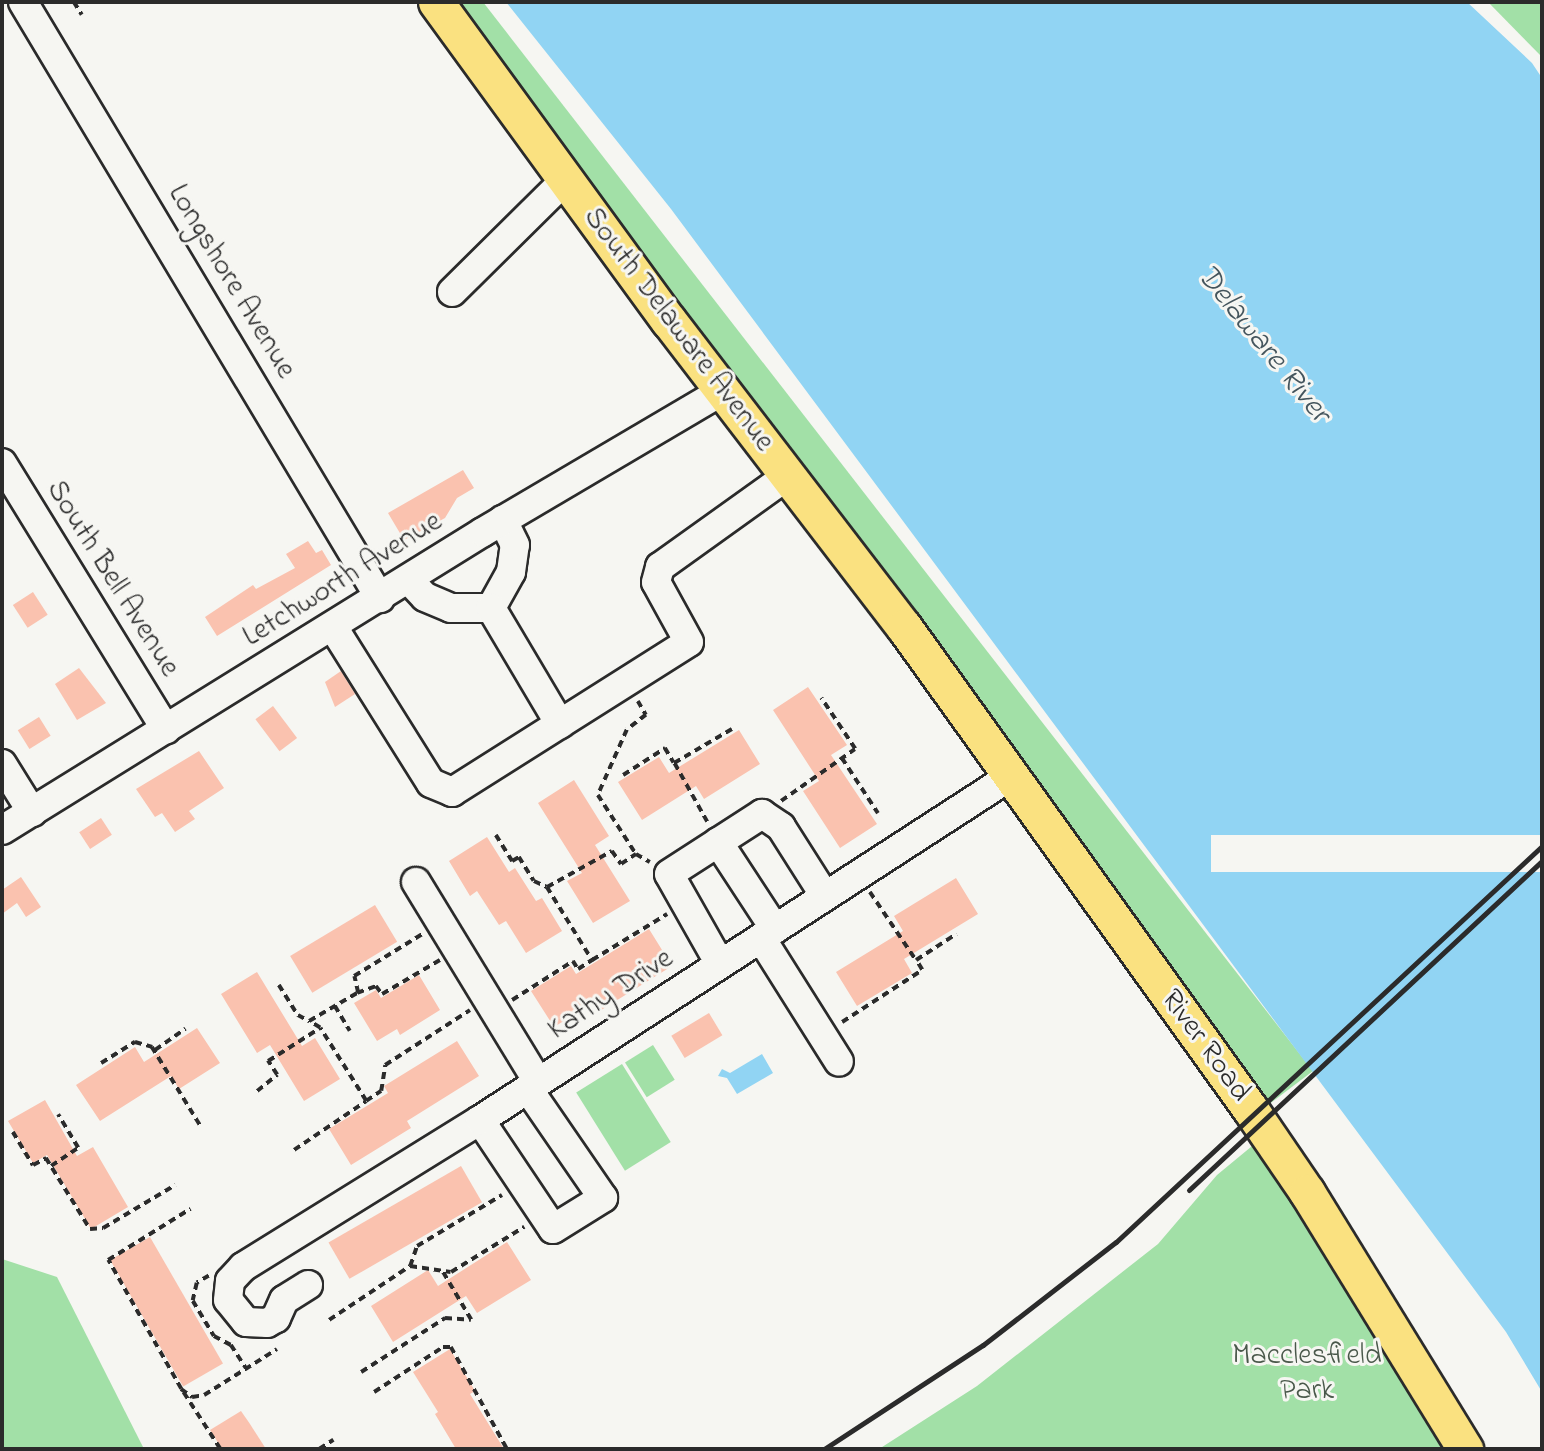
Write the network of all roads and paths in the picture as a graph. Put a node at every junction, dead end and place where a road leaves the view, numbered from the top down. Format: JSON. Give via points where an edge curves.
{"nodes":[{"id":1,"x":23,"y":2,"type":"edge"},
{"id":2,"x":74,"y":2,"type":"edge"},
{"id":3,"x":436,"y":2,"type":"edge"},
{"id":4,"x":82,"y":15,"type":"dead end"},
{"id":5,"x":566,"y":179,"type":"junction"},
{"id":6,"x":452,"y":292,"type":"dead end"},
{"id":7,"x":722,"y":391,"type":"junction"},
{"id":8,"x":2,"y":463,"type":"edge"},
{"id":9,"x":787,"y":476,"type":"junction"},
{"id":10,"x":503,"y":520,"type":"junction"},
{"id":11,"x":409,"y":580,"type":"junction"},
{"id":12,"x":380,"y":598,"type":"junction"},
{"id":13,"x":491,"y":608,"type":"junction"},
{"id":14,"x":333,"y":627,"type":"junction"},
{"id":15,"x":925,"y":656,"type":"joint"},
{"id":16,"x":626,"y":681,"type":"junction"},
{"id":17,"x":821,"y":698,"type":"dead end"},
{"id":18,"x":560,"y":724,"type":"junction"},
{"id":19,"x":732,"y":729,"type":"dead end"},
{"id":20,"x":166,"y":730,"type":"junction"},
{"id":21,"x":842,"y":758,"type":"junction"},
{"id":22,"x":674,"y":763,"type":"junction"},
{"id":23,"x":2,"y":764,"type":"edge"},
{"id":24,"x":623,"y":775,"type":"dead end"},
{"id":25,"x":1012,"y":776,"type":"junction"},
{"id":26,"x":32,"y":812,"type":"junction"},
{"id":27,"x":878,"y":813,"type":"dead end"},
{"id":28,"x":762,"y":814,"type":"junction"},
{"id":29,"x":2,"y":830,"type":"edge"},
{"id":30,"x":496,"y":835,"type":"dead end"},
{"id":31,"x":719,"y":842,"type":"junction"},
{"id":32,"x":636,"y":854,"type":"junction"},
{"id":33,"x":669,"y":874,"type":"junction"},
{"id":34,"x":858,"y":875,"type":"junction"},
{"id":35,"x":416,"y":883,"type":"dead end"},
{"id":36,"x":547,"y":887,"type":"junction"},
{"id":37,"x":825,"y":897,"type":"junction"},
{"id":38,"x":685,"y":903,"type":"junction"},
{"id":39,"x":768,"y":933,"type":"junction"},
{"id":40,"x":956,"y":934,"type":"dead end"},
{"id":41,"x":414,"y":939,"type":"dead end"},
{"id":42,"x":592,"y":960,"type":"junction"},
{"id":43,"x":916,"y":960,"type":"junction"},
{"id":44,"x":720,"y":964,"type":"junction"},
{"id":45,"x":430,"y":965,"type":"dead end"},
{"id":46,"x":279,"y":985,"type":"dead end"},
{"id":47,"x":358,"y":993,"type":"junction"},
{"id":48,"x":491,"y":1005,"type":"junction"},
{"id":49,"x":335,"y":1006,"type":"junction"},
{"id":50,"x":309,"y":1021,"type":"junction"},
{"id":51,"x":320,"y":1028,"type":"junction"},
{"id":52,"x":186,"y":1029,"type":"dead end"},
{"id":53,"x":350,"y":1031,"type":"dead end"},
{"id":54,"x":822,"y":1035,"type":"junction"},
{"id":55,"x":155,"y":1050,"type":"junction"},
{"id":56,"x":839,"y":1062,"type":"dead end"},
{"id":57,"x":102,"y":1063,"type":"dead end"},
{"id":58,"x":533,"y":1085,"type":"junction"},
{"id":59,"x":257,"y":1091,"type":"dead end"},
{"id":60,"x":366,"y":1101,"type":"junction"},
{"id":61,"x":58,"y":1115,"type":"dead end"},
{"id":62,"x":480,"y":1120,"type":"junction"},
{"id":63,"x":200,"y":1125,"type":"dead end"},
{"id":64,"x":13,"y":1132,"type":"dead end"},
{"id":65,"x":294,"y":1150,"type":"dead end"},
{"id":66,"x":51,"y":1166,"type":"junction"},
{"id":67,"x":522,"y":1182,"type":"junction"},
{"id":68,"x":175,"y":1185,"type":"dead end"},
{"id":69,"x":190,"y":1209,"type":"dead end"},
{"id":70,"x":543,"y":1214,"type":"junction"},
{"id":71,"x":410,"y":1266,"type":"junction"},
{"id":72,"x":442,"y":1271,"type":"junction"},
{"id":73,"x":197,"y":1285,"type":"dead end"},
{"id":74,"x":308,"y":1285,"type":"dead end"},
{"id":75,"x":329,"y":1320,"type":"dead end"},
{"id":76,"x":277,"y":1349,"type":"dead end"},
{"id":77,"x":246,"y":1368,"type":"junction"},
{"id":78,"x":361,"y":1372,"type":"dead end"},
{"id":79,"x":181,"y":1389,"type":"junction"},
{"id":80,"x":374,"y":1392,"type":"dead end"},
{"id":81,"x":333,"y":1440,"type":"dead end"},
{"id":82,"x":220,"y":1449,"type":"edge"},
{"id":83,"x":319,"y":1449,"type":"edge"},
{"id":84,"x":507,"y":1449,"type":"edge"},
{"id":85,"x":1465,"y":1449,"type":"edge"}],
"edges":[{"from":1,"to":12,"type":"street","name":"Longshore Avenue"},
{"from":2,"to":4,"type":"path"},
{"from":3,"to":5,"type":"main road","name":"South Delaware Avenue"},
{"from":5,"to":6,"type":"street"},
{"from":5,"to":7,"type":"main road","name":"South Delaware Avenue"},
{"from":7,"to":9,"type":"main road","name":"South Delaware Avenue"},
{"from":7,"to":10,"type":"street","name":"Letchworth Avenue"},
{"from":8,"to":20,"type":"street","name":"South Bell Avenue"},
{"from":9,"to":15,"type":"main road","name":"South Delaware Avenue"},
{"from":9,"to":16,"type":"street","via":[[660,567],[656,582],[689,642]]},
{"from":10,"to":11,"type":"street","name":"Letchworth Avenue"},
{"from":10,"to":13,"type":"street","via":[[515,545],[511,572]]},
{"from":11,"to":12,"type":"street","name":"Letchworth Avenue"},
{"from":11,"to":13,"type":"street","via":[[425,597],[451,608]]},
{"from":12,"to":14,"type":"street","name":"Letchworth Avenue"},
{"from":13,"to":18,"type":"street"},
{"from":14,"to":18,"type":"street","via":[[431,783],[452,792]]},
{"from":14,"to":20,"type":"street","name":"Letchworth Avenue"},
{"from":15,"to":25,"type":"main road","name":"River Road"},
{"from":16,"to":18,"type":"street"},
{"from":16,"to":32,"type":"path","via":[[646,715],[627,730],[598,794]]},
{"from":17,"to":21,"type":"path","via":[[855,749]]},
{"from":19,"to":22,"type":"path"},
{"from":20,"to":26,"type":"street","name":"Letchworth Avenue"},
{"from":21,"to":27,"type":"path"},
{"from":21,"to":28,"type":"path"},
{"from":22,"to":24,"type":"path","via":[[665,748]]},
{"from":22,"to":31,"type":"path"},
{"from":23,"to":26,"type":"street"},
{"from":25,"to":34,"type":"street","name":"Kathy Drive"},
{"from":25,"to":85,"type":"main road","name":"River Road","via":[[1307,1192]]},
{"from":26,"to":29,"type":"street","name":"Letchworth Avenue"},
{"from":28,"to":31,"type":"street"},
{"from":28,"to":37,"type":"street","via":[[780,827]]},
{"from":30,"to":36,"type":"path","via":[[512,861],[519,856],[534,881]]},
{"from":31,"to":33,"type":"street"},
{"from":31,"to":39,"type":"street"},
{"from":32,"to":33,"type":"path"},
{"from":32,"to":36,"type":"path","via":[[621,864],[612,851]]},
{"from":33,"to":38,"type":"street"},
{"from":34,"to":37,"type":"street","name":"Kathy Drive"},
{"from":34,"to":43,"type":"path"},
{"from":35,"to":48,"type":"street"},
{"from":36,"to":42,"type":"path"},
{"from":37,"to":39,"type":"street","name":"Kathy Drive"},
{"from":38,"to":42,"type":"path"},
{"from":38,"to":44,"type":"street"},
{"from":39,"to":44,"type":"street","name":"Kathy Drive"},
{"from":39,"to":54,"type":"street"},
{"from":40,"to":43,"type":"path"},
{"from":41,"to":47,"type":"path","via":[[354,976]]},
{"from":42,"to":48,"type":"path","via":[[578,969],[573,961]]},
{"from":43,"to":54,"type":"path","via":[[922,970]]},
{"from":44,"to":58,"type":"street","name":"Kathy Drive"},
{"from":45,"to":47,"type":"path","via":[[382,994],[376,986]]},
{"from":46,"to":50,"type":"path","via":[[298,1016]]},
{"from":47,"to":49,"type":"path"},
{"from":48,"to":58,"type":"street"},
{"from":48,"to":60,"type":"path","via":[[385,1065],[381,1091]]},
{"from":49,"to":50,"type":"path"},
{"from":49,"to":53,"type":"path"},
{"from":50,"to":51,"type":"path"},
{"from":51,"to":59,"type":"path","via":[[268,1060],[277,1075]]},
{"from":51,"to":60,"type":"path"},
{"from":52,"to":55,"type":"path"},
{"from":54,"to":56,"type":"street"},
{"from":55,"to":57,"type":"path","via":[[139,1041]]},
{"from":55,"to":63,"type":"path"},
{"from":58,"to":62,"type":"street","name":"Kathy Drive"},
{"from":58,"to":70,"type":"street","via":[[603,1198],[553,1229]]},
{"from":60,"to":65,"type":"path"},
{"from":61,"to":66,"type":"path","via":[[78,1148]]},
{"from":62,"to":67,"type":"street"},
{"from":62,"to":74,"type":"street","name":"Kathy Drive","via":[[243,1267],[230,1280],[228,1300],[246,1322],[267,1323],[276,1318],[284,1300]]},
{"from":64,"to":66,"type":"path","via":[[33,1165],[47,1158]]},
{"from":66,"to":68,"type":"path","via":[[90,1229],[103,1228]]},
{"from":67,"to":70,"type":"street"},
{"from":67,"to":71,"type":"path","via":[[417,1246]]},
{"from":69,"to":79,"type":"path","via":[[108,1260]]},
{"from":70,"to":72,"type":"path","via":[[451,1272]]},
{"from":71,"to":72,"type":"path"},
{"from":71,"to":75,"type":"path"},
{"from":72,"to":78,"type":"path","via":[[471,1320],[444,1318]]},
{"from":73,"to":77,"type":"path","via":[[192,1301],[214,1336],[231,1345]]},
{"from":76,"to":77,"type":"path"},
{"from":77,"to":79,"type":"path","via":[[204,1395],[192,1397]]},
{"from":79,"to":82,"type":"path"},
{"from":80,"to":84,"type":"path","via":[[439,1349],[451,1347]]},
{"from":81,"to":83,"type":"path"}]}
